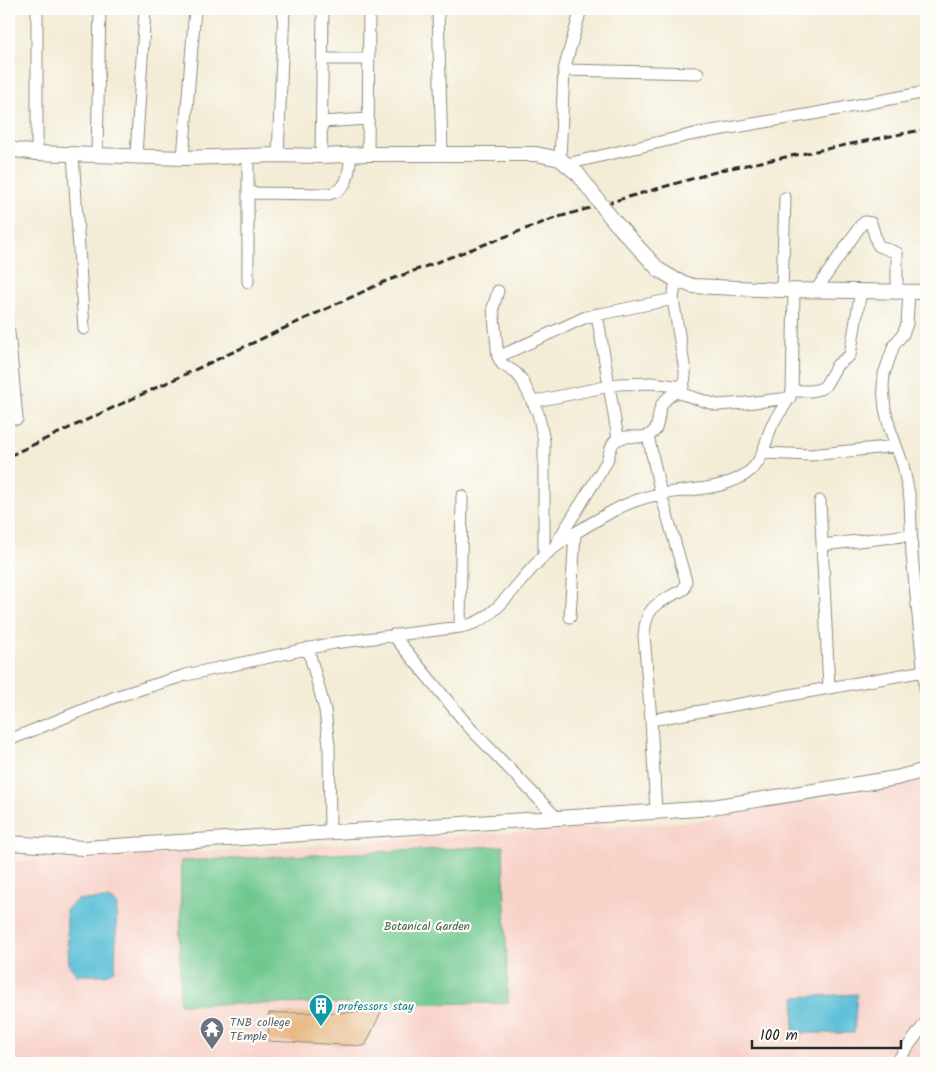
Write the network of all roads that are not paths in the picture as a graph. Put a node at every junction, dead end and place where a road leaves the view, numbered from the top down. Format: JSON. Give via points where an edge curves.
{"nodes":[{"id":1,"x":37,"y":9,"type":"edge"},
{"id":2,"x":100,"y":9,"type":"edge"},
{"id":3,"x":146,"y":9,"type":"edge"},
{"id":4,"x":195,"y":9,"type":"edge"},
{"id":5,"x":284,"y":9,"type":"edge"},
{"id":6,"x":323,"y":9,"type":"edge"},
{"id":7,"x":369,"y":9,"type":"edge"},
{"id":8,"x":438,"y":9,"type":"edge"},
{"id":9,"x":581,"y":9,"type":"edge"},
{"id":10,"x":323,"y":59,"type":"junction"},
{"id":11,"x":368,"y":59,"type":"junction"},
{"id":12,"x":564,"y":70,"type":"junction"},
{"id":13,"x":698,"y":73,"type":"dead end"},
{"id":14,"x":926,"y":92,"type":"edge"},
{"id":15,"x":368,"y":119,"type":"junction"},
{"id":16,"x":322,"y":122,"type":"junction"},
{"id":17,"x":9,"y":149,"type":"edge"},
{"id":18,"x":37,"y":152,"type":"junction"},
{"id":19,"x":73,"y":153,"type":"junction"},
{"id":20,"x":97,"y":154,"type":"junction"},
{"id":21,"x":368,"y":154,"type":"junction"},
{"id":22,"x":442,"y":154,"type":"junction"},
{"id":23,"x":278,"y":155,"type":"junction"},
{"id":24,"x":351,"y":155,"type":"junction"},
{"id":25,"x":136,"y":156,"type":"junction"},
{"id":26,"x":248,"y":156,"type":"junction"},
{"id":27,"x":321,"y":156,"type":"junction"},
{"id":28,"x":183,"y":158,"type":"junction"},
{"id":29,"x":563,"y":162,"type":"junction"},
{"id":30,"x":248,"y":193,"type":"junction"},
{"id":31,"x":786,"y":198,"type":"dead end"},
{"id":32,"x":676,"y":280,"type":"junction"},
{"id":33,"x":248,"y":282,"type":"dead end"},
{"id":34,"x":788,"y":290,"type":"junction"},
{"id":35,"x":816,"y":290,"type":"junction"},
{"id":36,"x":498,"y":291,"type":"dead end"},
{"id":37,"x":861,"y":291,"type":"junction"},
{"id":38,"x":903,"y":292,"type":"junction"},
{"id":39,"x":926,"y":292,"type":"edge"},
{"id":40,"x":673,"y":299,"type":"junction"},
{"id":41,"x":597,"y":314,"type":"junction"},
{"id":42,"x":84,"y":329,"type":"dead end"},
{"id":43,"x":9,"y":332,"type":"edge"},
{"id":44,"x":498,"y":357,"type":"junction"},
{"id":45,"x":609,"y":386,"type":"junction"},
{"id":46,"x":679,"y":389,"type":"junction"},
{"id":47,"x":791,"y":395,"type":"junction"},
{"id":48,"x":532,"y":402,"type":"junction"},
{"id":49,"x":17,"y":419,"type":"dead end"},
{"id":50,"x":648,"y":436,"type":"junction"},
{"id":51,"x":618,"y":439,"type":"junction"},
{"id":52,"x":896,"y":446,"type":"junction"},
{"id":53,"x":763,"y":453,"type":"junction"},
{"id":54,"x":661,"y":494,"type":"junction"},
{"id":55,"x":462,"y":496,"type":"dead end"},
{"id":56,"x":820,"y":500,"type":"dead end"},
{"id":57,"x":575,"y":534,"type":"junction"},
{"id":58,"x":911,"y":535,"type":"junction"},
{"id":59,"x":822,"y":545,"type":"junction"},
{"id":60,"x":548,"y":552,"type":"junction"},
{"id":61,"x":570,"y":617,"type":"dead end"},
{"id":62,"x":460,"y":627,"type":"junction"},
{"id":63,"x":393,"y":635,"type":"junction"},
{"id":64,"x":308,"y":648,"type":"junction"},
{"id":65,"x":924,"y":671,"type":"junction"},
{"id":66,"x":830,"y":688,"type":"junction"},
{"id":67,"x":926,"y":696,"type":"edge"},
{"id":68,"x":651,"y":720,"type":"junction"},
{"id":69,"x":9,"y":740,"type":"edge"},
{"id":70,"x":926,"y":770,"type":"edge"},
{"id":71,"x":656,"y":812,"type":"junction"},
{"id":72,"x":557,"y":818,"type":"junction"},
{"id":73,"x":330,"y":832,"type":"junction"},
{"id":74,"x":9,"y":843,"type":"edge"},
{"id":75,"x":926,"y":1022,"type":"edge"},
{"id":76,"x":896,"y":1063,"type":"edge"}],
"edges":[{"from":1,"to":18,"type":"street"},
{"from":2,"to":20,"type":"street"},
{"from":3,"to":25,"type":"street"},
{"from":4,"to":28,"type":"street"},
{"from":5,"to":23,"type":"street"},
{"from":6,"to":10,"type":"street"},
{"from":7,"to":11,"type":"street"},
{"from":8,"to":22,"type":"street"},
{"from":9,"to":12,"type":"street"},
{"from":10,"to":11,"type":"street"},
{"from":10,"to":16,"type":"street"},
{"from":11,"to":15,"type":"street"},
{"from":12,"to":13,"type":"street"},
{"from":12,"to":29,"type":"street"},
{"from":14,"to":29,"type":"street","via":[[694,134]]},
{"from":15,"to":16,"type":"street"},
{"from":15,"to":21,"type":"street"},
{"from":16,"to":27,"type":"street"},
{"from":17,"to":18,"type":"main road"},
{"from":18,"to":19,"type":"main road"},
{"from":19,"to":20,"type":"main road"},
{"from":19,"to":42,"type":"street"},
{"from":20,"to":25,"type":"main road"},
{"from":21,"to":22,"type":"main road"},
{"from":21,"to":24,"type":"main road"},
{"from":22,"to":29,"type":"main road","via":[[536,154]]},
{"from":23,"to":26,"type":"main road"},
{"from":23,"to":27,"type":"main road"},
{"from":24,"to":27,"type":"main road"},
{"from":24,"to":30,"type":"street","via":[[344,186],[338,192]]},
{"from":25,"to":28,"type":"main road"},
{"from":26,"to":28,"type":"main road"},
{"from":26,"to":30,"type":"street"},
{"from":29,"to":32,"type":"main road","bridge":true,"via":[[578,174],[659,270]]},
{"from":30,"to":33,"type":"street"},
{"from":31,"to":34,"type":"street"},
{"from":32,"to":34,"type":"main road","via":[[693,286]]},
{"from":32,"to":40,"type":"street"},
{"from":34,"to":35,"type":"main road"},
{"from":34,"to":47,"type":"street"},
{"from":35,"to":37,"type":"main road"},
{"from":35,"to":38,"type":"street","via":[[865,222],[871,223],[879,246],[897,254]]},
{"from":36,"to":44,"type":"street","via":[[493,308]]},
{"from":37,"to":38,"type":"main road"},
{"from":37,"to":47,"type":"street","via":[[850,355],[837,365],[820,390]]},
{"from":38,"to":39,"type":"main road"},
{"from":38,"to":52,"type":"street","via":[[909,316],[903,334],[894,346],[883,387],[885,409]]},
{"from":40,"to":41,"type":"street"},
{"from":40,"to":46,"type":"street","via":[[685,371],[685,379]]},
{"from":41,"to":44,"type":"street","via":[[570,323]]},
{"from":41,"to":45,"type":"street"},
{"from":43,"to":49,"type":"street"},
{"from":44,"to":48,"type":"street","via":[[522,380]]},
{"from":45,"to":46,"type":"street","via":[[652,383]]},
{"from":45,"to":48,"type":"street"},
{"from":45,"to":51,"type":"street"},
{"from":46,"to":47,"type":"street","via":[[716,404],[746,404]]},
{"from":46,"to":50,"type":"street","via":[[662,404],[658,427]]},
{"from":47,"to":53,"type":"street","via":[[774,422]]},
{"from":48,"to":60,"type":"street","via":[[544,441]]},
{"from":50,"to":51,"type":"street"},
{"from":50,"to":54,"type":"street"},
{"from":51,"to":60,"type":"street","via":[[612,443],[605,465]]},
{"from":52,"to":53,"type":"street","via":[[812,455]]},
{"from":52,"to":58,"type":"street","via":[[908,484]]},
{"from":53,"to":54,"type":"street","via":[[751,471],[726,484]]},
{"from":54,"to":57,"type":"street","via":[[627,503]]},
{"from":54,"to":68,"type":"street","via":[[686,581],[684,589],[648,612],[645,622]]},
{"from":55,"to":62,"type":"street"},
{"from":56,"to":59,"type":"street"},
{"from":57,"to":60,"type":"street"},
{"from":57,"to":61,"type":"street"},
{"from":58,"to":59,"type":"street"},
{"from":58,"to":65,"type":"street"},
{"from":59,"to":66,"type":"street"},
{"from":60,"to":62,"type":"street","via":[[487,616]]},
{"from":62,"to":63,"type":"street"},
{"from":63,"to":64,"type":"street"},
{"from":63,"to":72,"type":"street","via":[[470,728]]},
{"from":64,"to":69,"type":"street","via":[[142,688]]},
{"from":64,"to":73,"type":"street","via":[[325,710],[329,745]]},
{"from":65,"to":66,"type":"street"},
{"from":65,"to":67,"type":"street"},
{"from":66,"to":68,"type":"street"},
{"from":68,"to":71,"type":"street"},
{"from":70,"to":71,"type":"main road","via":[[896,778],[719,806]]},
{"from":71,"to":72,"type":"main road"},
{"from":72,"to":73,"type":"main road"},
{"from":73,"to":74,"type":"main road","via":[[84,848]]},
{"from":75,"to":76,"type":"street"}]}
